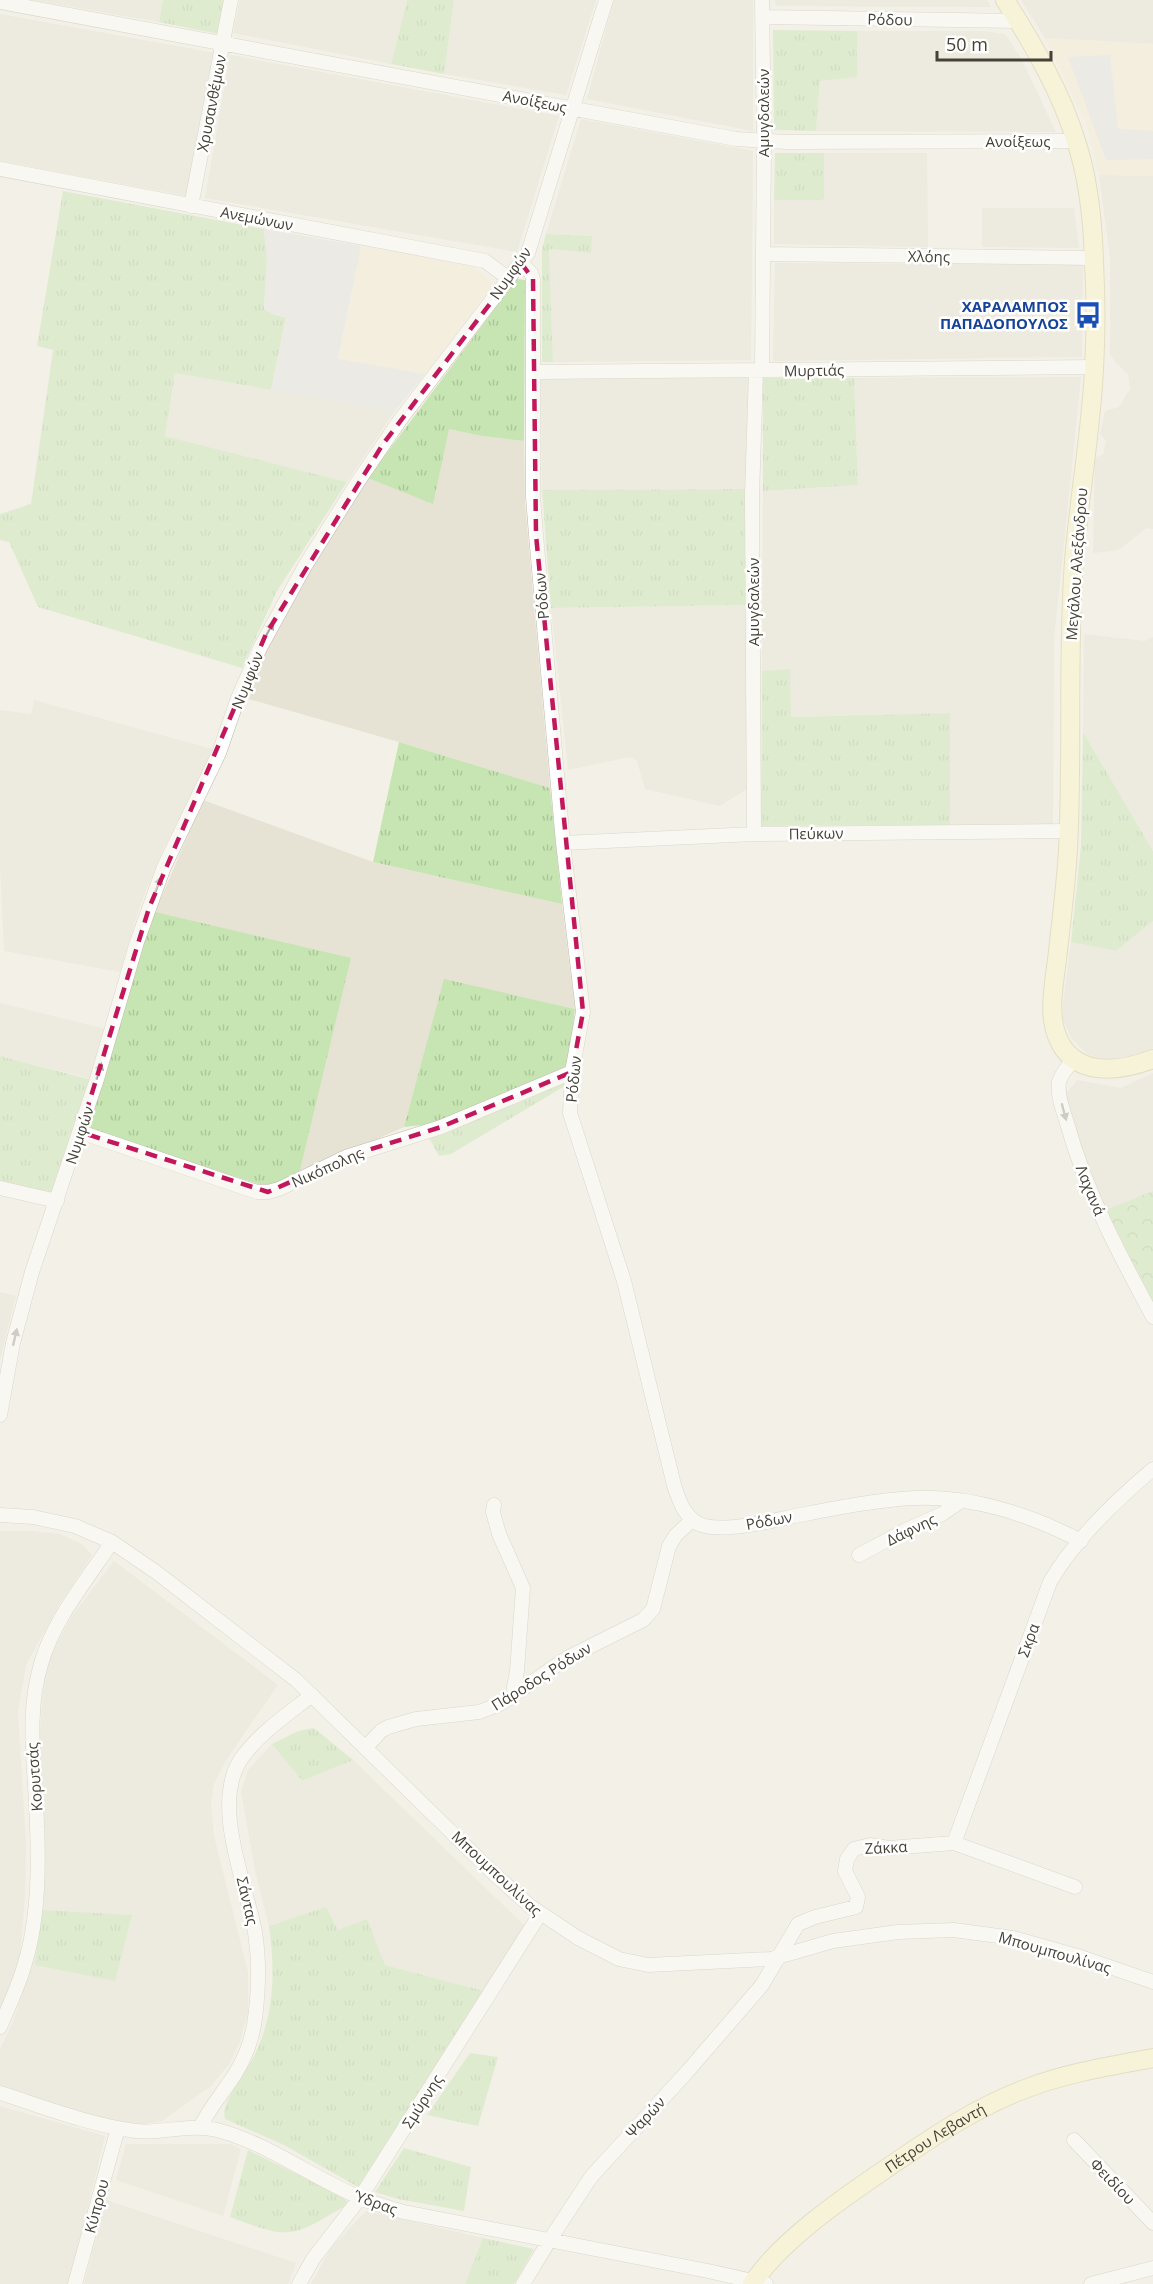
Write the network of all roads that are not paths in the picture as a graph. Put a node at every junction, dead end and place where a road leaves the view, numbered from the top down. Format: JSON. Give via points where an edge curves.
{"nodes":[{"id":1,"x":231,"y":0,"type":"edge"},
{"id":2,"x":606,"y":0,"type":"edge"},
{"id":3,"x":762,"y":0,"type":"edge"},
{"id":4,"x":1005,"y":0,"type":"edge"},
{"id":5,"x":0,"y":2,"type":"edge"},
{"id":6,"x":763,"y":17,"type":"junction"},
{"id":7,"x":1018,"y":21,"type":"junction"},
{"id":8,"x":223,"y":43,"type":"junction"},
{"id":9,"x":574,"y":108,"type":"junction"},
{"id":10,"x":1076,"y":141,"type":"junction"},
{"id":11,"x":764,"y":142,"type":"junction"},
{"id":12,"x":0,"y":169,"type":"edge"},
{"id":13,"x":191,"y":206,"type":"junction"},
{"id":14,"x":764,"y":254,"type":"junction"},
{"id":15,"x":1094,"y":258,"type":"junction"},
{"id":16,"x":521,"y":263,"type":"junction"},
{"id":17,"x":509,"y":279,"type":"junction"},
{"id":18,"x":1095,"y":367,"type":"junction"},
{"id":19,"x":759,"y":370,"type":"junction"},
{"id":20,"x":533,"y":372,"type":"junction"},
{"id":21,"x":1069,"y":831,"type":"junction"},
{"id":22,"x":754,"y":834,"type":"junction"},
{"id":23,"x":563,"y":843,"type":"junction"},
{"id":24,"x":1074,"y":1059,"type":"junction"},
{"id":25,"x":1153,"y":1059,"type":"edge"},
{"id":26,"x":572,"y":1072,"type":"junction"},
{"id":27,"x":80,"y":1132,"type":"junction"},
{"id":28,"x":0,"y":1188,"type":"edge"},
{"id":29,"x":57,"y":1202,"type":"junction"},
{"id":30,"x":1153,"y":1317,"type":"edge"},
{"id":31,"x":0,"y":1415,"type":"edge"},
{"id":32,"x":1153,"y":1469,"type":"edge"},
{"id":33,"x":961,"y":1501,"type":"junction"},
{"id":34,"x":494,"y":1505,"type":"dead end"},
{"id":35,"x":0,"y":1515,"type":"edge"},
{"id":36,"x":692,"y":1520,"type":"junction"},
{"id":37,"x":1080,"y":1541,"type":"junction"},
{"id":38,"x":112,"y":1542,"type":"junction"},
{"id":39,"x":859,"y":1556,"type":"dead end"},
{"id":40,"x":312,"y":1695,"type":"junction"},
{"id":41,"x":512,"y":1698,"type":"junction"},
{"id":42,"x":366,"y":1747,"type":"junction"},
{"id":43,"x":954,"y":1844,"type":"junction"},
{"id":44,"x":1075,"y":1887,"type":"dead end"},
{"id":45,"x":540,"y":1914,"type":"junction"},
{"id":46,"x":778,"y":1958,"type":"junction"},
{"id":47,"x":1153,"y":1982,"type":"edge"},
{"id":48,"x":0,"y":2027,"type":"edge"},
{"id":49,"x":1153,"y":2058,"type":"edge"},
{"id":50,"x":0,"y":2093,"type":"edge"},
{"id":51,"x":118,"y":2128,"type":"junction"},
{"id":52,"x":200,"y":2128,"type":"junction"},
{"id":53,"x":1074,"y":2140,"type":"dead end"},
{"id":54,"x":360,"y":2198,"type":"junction"},
{"id":55,"x":1153,"y":2223,"type":"edge"},
{"id":56,"x":549,"y":2241,"type":"junction"},
{"id":57,"x":1153,"y":2268,"type":"edge"},
{"id":58,"x":758,"y":2283,"type":"edge"},
{"id":59,"x":75,"y":2284,"type":"edge"},
{"id":60,"x":299,"y":2284,"type":"edge"},
{"id":61,"x":523,"y":2284,"type":"edge"},
{"id":62,"x":1091,"y":2284,"type":"edge"}],
"edges":[{"from":1,"to":8,"type":"street","name":"Χρυσανθέμων"},
{"from":2,"to":9,"type":"street","name":"Νυμφών"},
{"from":3,"to":6,"type":"street","name":"Αμυγδαλεών"},
{"from":4,"to":7,"type":"main road","name":"Μεγάλου Αλεξάνδρου"},
{"from":5,"to":8,"type":"street","name":"Ανοίξεως"},
{"from":6,"to":7,"type":"street","name":"Ρόδου"},
{"from":6,"to":11,"type":"street","name":"Αμυγδαλεών"},
{"from":7,"to":10,"type":"main road","name":"Μεγάλου Αλεξάνδρου"},
{"from":8,"to":9,"type":"street","name":"Ανοίξεως"},
{"from":8,"to":13,"type":"street","name":"Χρυσανθέμων"},
{"from":9,"to":11,"type":"street","name":"Ανοίξεως"},
{"from":9,"to":16,"type":"street","name":"Νυμφών","via":[[531,246]]},
{"from":10,"to":11,"type":"street","name":"Ανοίξεως"},
{"from":10,"to":15,"type":"main road","name":"Μεγάλου Αλεξάνδρου","via":[[1089,201]]},
{"from":11,"to":14,"type":"street","name":"Αμυγδαλεών"},
{"from":12,"to":13,"type":"street","name":"Ανεμώνων"},
{"from":13,"to":17,"type":"street","name":"Ανεμώνων","via":[[485,261]]},
{"from":14,"to":15,"type":"street","name":"Χλόης"},
{"from":14,"to":19,"type":"street","name":"Αμυγδαλεών"},
{"from":15,"to":18,"type":"main road","name":"Μεγάλου Αλεξάνδρου"},
{"from":16,"to":17,"type":"street","name":"Νυμφών"},
{"from":16,"to":20,"type":"street","name":"Ρόδων","via":[[533,279]]},
{"from":27,"to":17,"type":"street","name":"Νυμφών","one_way":true,"via":[[149,908],[219,753],[266,634],[383,444]]},
{"from":18,"to":19,"type":"street","name":"Μυρτιάς"},
{"from":18,"to":21,"type":"main road","name":"Μεγάλου Αλεξάνδρου","via":[[1072,607]]},
{"from":19,"to":20,"type":"street","name":"Μυρτιάς"},
{"from":19,"to":22,"type":"street","name":"Αμυγδαλεών","via":[[752,496]]},
{"from":20,"to":23,"type":"street","name":"Ρόδων","via":[[533,497]]},
{"from":21,"to":22,"type":"street","name":"Πεύκων"},
{"from":21,"to":24,"type":"main road","name":"Μεγάλου Αλεξάνδρου","via":[[1053,1020],[1060,1042]]},
{"from":22,"to":23,"type":"street","name":"Πεύκων"},
{"from":23,"to":26,"type":"street","name":"Ρόδων","via":[[583,1012]]},
{"from":24,"to":25,"type":"main road","via":[[1107,1069]]},
{"from":24,"to":30,"type":"street","name":"Λαχανά","one_way":true,"via":[[1059,1084],[1071,1138],[1089,1190]]},
{"from":26,"to":27,"type":"street","name":"Νικόπολης","via":[[441,1127],[346,1157],[268,1192],[257,1192]]},
{"from":26,"to":36,"type":"street","name":"Ρόδων","via":[[569,1102],[573,1124],[624,1281],[674,1485],[681,1506]]},
{"from":27,"to":29,"type":"street","name":"Νυμφών"},
{"from":28,"to":29,"type":"street"},
{"from":31,"to":29,"type":"street","name":"Νυμφών","one_way":true,"via":[[17,1327]]},
{"from":32,"to":37,"type":"street","name":"Σκρα"},
{"from":33,"to":36,"type":"street","name":"Ρόδων","via":[[914,1498],[868,1502],[722,1527]]},
{"from":33,"to":37,"type":"street","name":"Ρόδων","via":[[1020,1516]]},
{"from":33,"to":39,"type":"street","name":"Δάφνης"},
{"from":34,"to":41,"type":"street","via":[[499,1534],[522,1588]]},
{"from":35,"to":38,"type":"street","name":"Μπουμπουλίνας","via":[[66,1524]]},
{"from":36,"to":41,"type":"street","name":"Πάροδος Ρόδων","via":[[669,1546],[653,1609],[647,1616],[567,1658]]},
{"from":37,"to":43,"type":"street","name":"Σκρα","via":[[1047,1589]]},
{"from":38,"to":40,"type":"street","name":"Μπουμπουλίνας","via":[[188,1596]]},
{"from":38,"to":48,"type":"street","name":"Κορυτσάς","via":[[56,1630],[38,1673],[32,1719],[37,1827],[34,1913],[26,1961]]},
{"from":40,"to":42,"type":"street","name":"Μπουμπουλίνας"},
{"from":40,"to":52,"type":"street","name":"Σάντας","via":[[255,1743],[240,1761],[233,1778],[230,1817],[255,1936],[258,1997],[243,2059]]},
{"from":41,"to":42,"type":"street","name":"Πάροδος Ρόδων","via":[[486,1710],[416,1719],[388,1727]]},
{"from":42,"to":45,"type":"street","name":"Μπουμπουλίνας"},
{"from":43,"to":44,"type":"street","name":"Ζάκκα"},
{"from":43,"to":46,"type":"street","name":"Ζάκκα","via":[[889,1848],[870,1845],[854,1849],[847,1858],[845,1871],[858,1897],[856,1907],[798,1924]]},
{"from":45,"to":46,"type":"street","name":"Μπουμπουλίνας","via":[[594,1948],[640,1965]]},
{"from":45,"to":54,"type":"street","name":"Σμύρνης"},
{"from":46,"to":47,"type":"street","name":"Μπουμπουλίνας","via":[[850,1938],[968,1931],[1051,1948]]},
{"from":46,"to":56,"type":"street","name":"Ψαρών","via":[[768,1978],[737,2015],[604,2161]]},
{"from":49,"to":58,"type":"main road","name":"Πέτρου Λεβαντή","via":[[1044,2082],[975,2111],[837,2203],[778,2254]]},
{"from":50,"to":51,"type":"street","name":"Ύδρας"},
{"from":51,"to":52,"type":"street","name":"Ύδρας","via":[[148,2132]]},
{"from":51,"to":59,"type":"street","name":"Κύπρου"},
{"from":52,"to":54,"type":"street","name":"Ύδρας","via":[[256,2143]]},
{"from":53,"to":55,"type":"street","name":"Φειδίου"},
{"from":54,"to":56,"type":"street","name":"Ύδρας","via":[[404,2212]]},
{"from":54,"to":60,"type":"street","name":"Σμύρνης","via":[[313,2259]]},
{"from":56,"to":58,"type":"street","name":"Ύδρας"},
{"from":56,"to":61,"type":"street","name":"Ψαρών"},
{"from":57,"to":62,"type":"street"}]}
